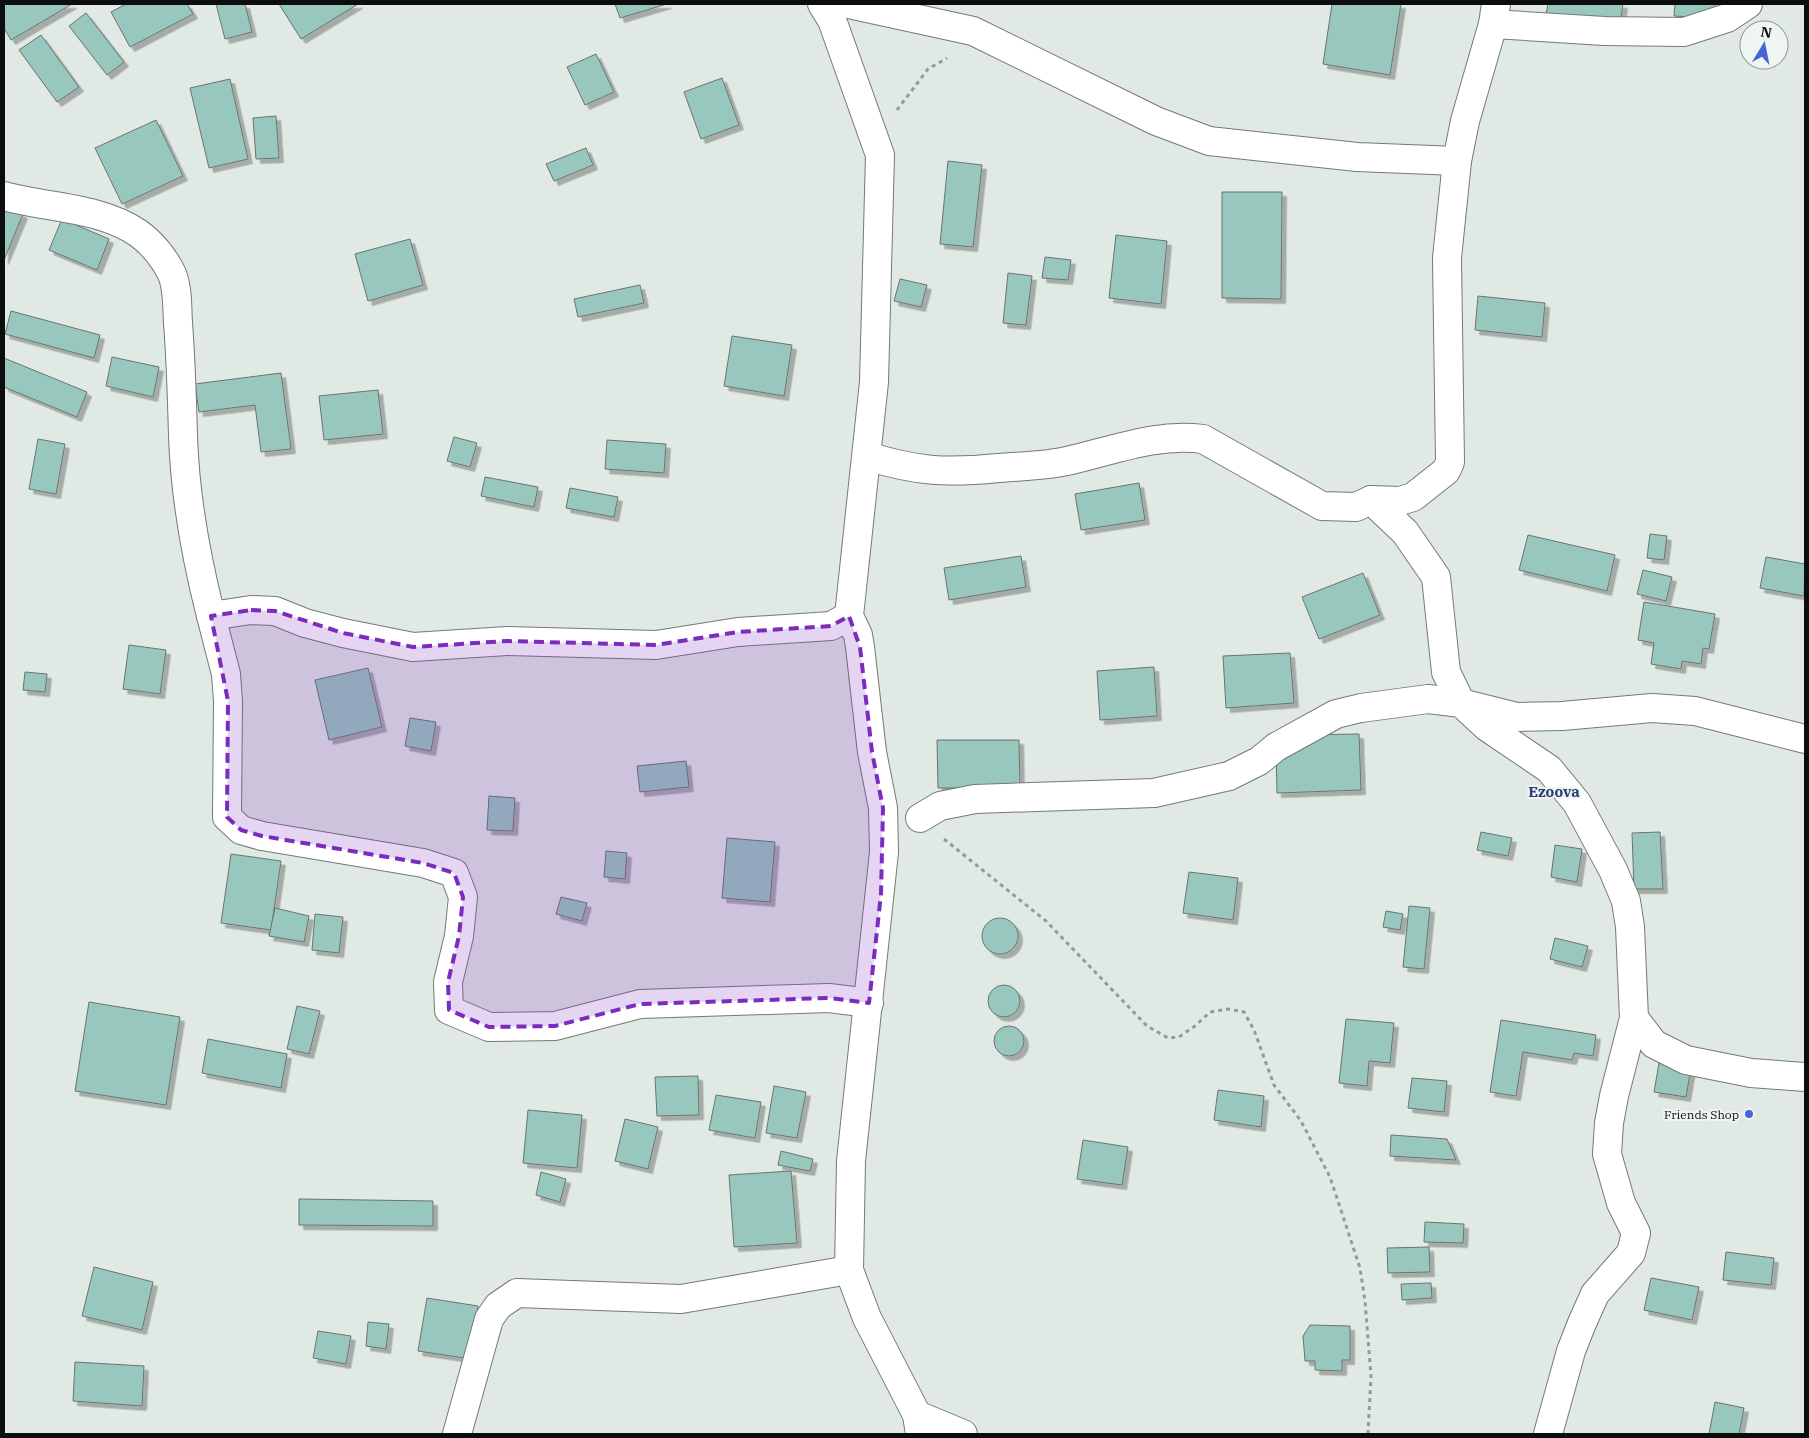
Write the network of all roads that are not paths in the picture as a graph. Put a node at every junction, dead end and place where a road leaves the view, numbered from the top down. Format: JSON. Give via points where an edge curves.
{"nodes":[{"id":1,"x":822,"y":4,"type":"edge"},
{"id":2,"x":849,"y":4,"type":"edge"},
{"id":3,"x":1748,"y":4,"type":"edge"},
{"id":4,"x":1495,"y":14,"type":"edge"},
{"id":5,"x":1457,"y":161,"type":"junction"},
{"id":6,"x":4,"y":196,"type":"edge"},
{"id":7,"x":867,"y":456,"type":"junction"},
{"id":8,"x":1371,"y":500,"type":"junction"},
{"id":9,"x":211,"y":616,"type":"junction"},
{"id":10,"x":849,"y":616,"type":"junction"},
{"id":11,"x":1462,"y":703,"type":"junction"},
{"id":12,"x":1805,"y":739,"type":"edge"},
{"id":13,"x":920,"y":818,"type":"road end"},
{"id":14,"x":869,"y":1003,"type":"junction"},
{"id":15,"x":1634,"y":1018,"type":"junction"},
{"id":16,"x":1805,"y":1077,"type":"edge"},
{"id":17,"x":849,"y":1270,"type":"junction"},
{"id":18,"x":918,"y":1425,"type":"edge"},
{"id":19,"x":457,"y":1434,"type":"edge"},
{"id":20,"x":963,"y":1434,"type":"edge"},
{"id":21,"x":1548,"y":1434,"type":"edge"}],
"edges":[{"from":1,"to":7,"type":"street","via":[[832,20],[880,155],[874,382]]},
{"from":2,"to":5,"type":"street","via":[[973,31],[1156,121],[1209,141],[1339,156]]},
{"from":3,"to":4,"type":"street","via":[[1727,18],[1684,32],[1604,31]]},
{"from":4,"to":5,"type":"street"},
{"from":5,"to":8,"type":"street","via":[[1447,258],[1450,462],[1446,471],[1413,497],[1400,501]]},
{"from":6,"to":9,"type":"street","via":[[98,216],[124,225],[140,235],[161,256],[172,275],[182,365],[185,475],[194,549]]},
{"from":7,"to":8,"type":"street","via":[[926,471],[976,471],[1054,464],[1137,442],[1182,436],[1202,439],[1322,506],[1356,507]]},
{"from":7,"to":10,"type":"street"},
{"from":8,"to":11,"type":"street","via":[[1405,532],[1436,576],[1446,672]]},
{"from":9,"to":10,"type":"street","via":[[251,610],[275,611],[343,633],[413,646],[507,642],[656,644],[738,632],[830,626]]},
{"from":9,"to":14,"type":"street","via":[[226,674],[227,817],[241,830],[262,836],[423,863],[454,873],[463,897],[459,936],[448,982],[449,1010],[489,1028],[555,1026],[640,1004],[829,998]]},
{"from":10,"to":14,"type":"street","via":[[858,635],[872,752],[883,808],[881,885]]},
{"from":11,"to":12,"type":"street","via":[[1517,717],[1652,708],[1694,711]]},
{"from":11,"to":13,"type":"street","via":[[1428,700],[1336,714],[1276,747],[1259,761],[1229,776],[1206,782],[1154,793],[974,799],[940,806]]},
{"from":11,"to":15,"type":"street","via":[[1487,727],[1549,769],[1577,803],[1626,901]]},
{"from":14,"to":17,"type":"street","via":[[851,1161]]},
{"from":15,"to":16,"type":"street","via":[[1654,1044],[1686,1060],[1751,1072]]},
{"from":15,"to":21,"type":"street","via":[[1614,1096],[1607,1154],[1621,1203],[1636,1233],[1631,1253],[1594,1294],[1571,1351]]},
{"from":17,"to":18,"type":"street","via":[[867,1318]]},
{"from":17,"to":19,"type":"street","via":[[681,1299],[517,1293],[498,1306],[489,1319]]},
{"from":18,"to":20,"type":"street"}]}
